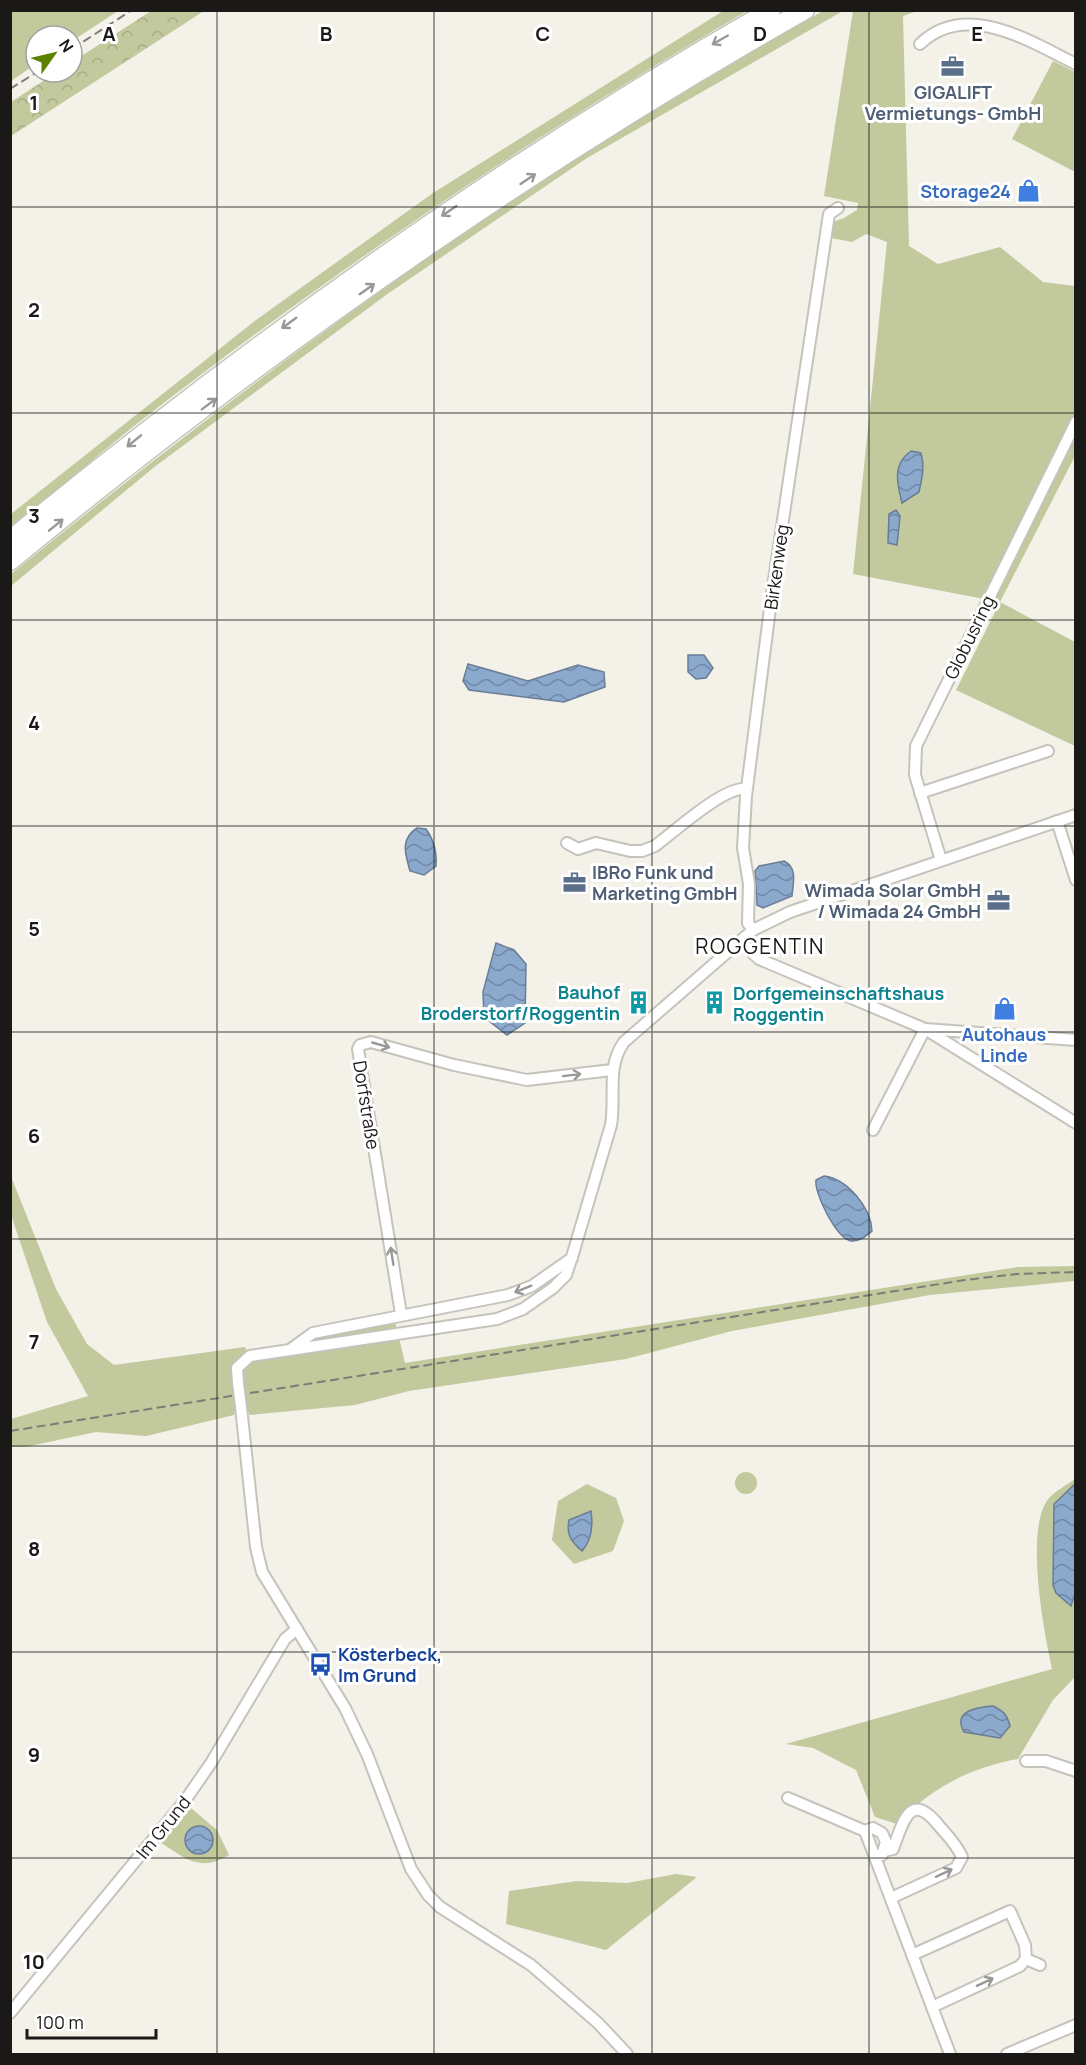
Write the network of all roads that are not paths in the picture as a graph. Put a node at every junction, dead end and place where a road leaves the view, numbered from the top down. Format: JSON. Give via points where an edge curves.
{"nodes":[{"id":1,"x":771,"y":10,"type":"edge"},
{"id":2,"x":805,"y":10,"type":"edge"},
{"id":3,"x":920,"y":44,"type":"dead end"},
{"id":4,"x":1076,"y":64,"type":"edge"},
{"id":5,"x":838,"y":208,"type":"dead end"},
{"id":6,"x":1076,"y":422,"type":"edge"},
{"id":7,"x":10,"y":540,"type":"edge"},
{"id":8,"x":10,"y":561,"type":"edge"},
{"id":9,"x":1048,"y":751,"type":"dead end"},
{"id":10,"x":989,"y":759,"type":"dead end"},
{"id":11,"x":984,"y":772,"type":"junction"},
{"id":12,"x":746,"y":789,"type":"junction"},
{"id":13,"x":920,"y":793,"type":"junction"},
{"id":14,"x":1076,"y":815,"type":"edge"},
{"id":15,"x":1057,"y":821,"type":"junction"},
{"id":16,"x":567,"y":843,"type":"dead end"},
{"id":17,"x":941,"y":860,"type":"junction"},
{"id":18,"x":1076,"y":880,"type":"edge"},
{"id":19,"x":753,"y":930,"type":"junction"},
{"id":20,"x":740,"y":941,"type":"junction"},
{"id":21,"x":925,"y":1029,"type":"junction"},
{"id":22,"x":1076,"y":1040,"type":"edge"},
{"id":23,"x":612,"y":1070,"type":"junction"},
{"id":24,"x":1076,"y":1124,"type":"edge"},
{"id":25,"x":873,"y":1130,"type":"dead end"},
{"id":26,"x":572,"y":1257,"type":"junction"},
{"id":27,"x":401,"y":1314,"type":"junction"},
{"id":28,"x":291,"y":1349,"type":"junction"},
{"id":29,"x":297,"y":1629,"type":"junction"},
{"id":30,"x":1026,"y":1761,"type":"dead end"},
{"id":31,"x":1076,"y":1771,"type":"edge"},
{"id":32,"x":788,"y":1798,"type":"dead end"},
{"id":33,"x":865,"y":1831,"type":"junction"},
{"id":34,"x":884,"y":1851,"type":"junction"},
{"id":35,"x":878,"y":1864,"type":"junction"},
{"id":36,"x":891,"y":1898,"type":"junction"},
{"id":37,"x":912,"y":1955,"type":"junction"},
{"id":38,"x":1026,"y":1959,"type":"junction"},
{"id":39,"x":1040,"y":1965,"type":"dead end"},
{"id":40,"x":932,"y":2007,"type":"junction"},
{"id":41,"x":10,"y":2013,"type":"edge"},
{"id":42,"x":1076,"y":2025,"type":"edge"},
{"id":43,"x":627,"y":2055,"type":"edge"},
{"id":44,"x":950,"y":2055,"type":"edge"},
{"id":45,"x":1007,"y":2055,"type":"edge"}],
"edges":[{"from":1,"to":7,"type":"highway","one_way":true,"via":[[651,81],[404,241],[142,434]]},
{"from":8,"to":2,"type":"highway","one_way":true,"via":[[275,354],[413,256],[641,107]]},
{"from":3,"to":4,"type":"street","via":[[946,27],[975,24],[1006,30]]},
{"from":5,"to":12,"type":"street","name":"Birkenweg","via":[[829,214]]},
{"from":6,"to":13,"type":"street","name":"Globusring","via":[[921,734],[914,761]]},
{"from":9,"to":11,"type":"street"},
{"from":10,"to":11,"type":"street"},
{"from":11,"to":13,"type":"street"},
{"from":12,"to":16,"type":"street","via":[[726,794],[655,846],[642,851],[596,843],[578,849]]},
{"from":12,"to":19,"type":"street","name":"Birkenweg","via":[[743,848],[749,884],[748,923]]},
{"from":13,"to":17,"type":"street","name":"Globusring"},
{"from":14,"to":15,"type":"street"},
{"from":15,"to":17,"type":"street"},
{"from":15,"to":18,"type":"street"},
{"from":17,"to":19,"type":"street","via":[[790,912]]},
{"from":19,"to":20,"type":"street"},
{"from":20,"to":21,"type":"street","via":[[759,959]]},
{"from":20,"to":23,"type":"street","via":[[624,1042]]},
{"from":21,"to":22,"type":"street"},
{"from":21,"to":24,"type":"street"},
{"from":21,"to":25,"type":"street"},
{"from":23,"to":26,"type":"street","via":[[612,1125]]},
{"from":27,"to":23,"type":"street","name":"Dorfstraße","one_way":true,"via":[[360,1045],[371,1042],[527,1080]]},
{"from":26,"to":27,"type":"street","one_way":true,"via":[[532,1286]]},
{"from":26,"to":28,"type":"street","via":[[566,1275],[553,1288],[523,1309],[496,1319]]},
{"from":27,"to":28,"type":"street","via":[[313,1333]]},
{"from":28,"to":29,"type":"street","bridge":true,"via":[[250,1356],[237,1368],[260,1565]]},
{"from":29,"to":41,"type":"street","name":"Im Grund","via":[[285,1639],[184,1802]]},
{"from":29,"to":43,"type":"street","via":[[357,1730],[405,1856],[428,1895],[560,1988]]},
{"from":30,"to":31,"type":"street","via":[[1046,1761]]},
{"from":32,"to":33,"type":"street"},
{"from":33,"to":34,"type":"street","via":[[873,1828],[882,1833]]},
{"from":33,"to":35,"type":"street"},
{"from":34,"to":35,"type":"street"},
{"from":36,"to":34,"type":"street","one_way":true,"via":[[956,1868],[962,1857],[930,1814],[919,1808],[904,1822],[893,1849]]},
{"from":35,"to":36,"type":"street"},
{"from":36,"to":37,"type":"street"},
{"from":37,"to":38,"type":"street","via":[[1010,1911],[1025,1945]]},
{"from":37,"to":40,"type":"street"},
{"from":38,"to":39,"type":"street"},
{"from":40,"to":38,"type":"street","one_way":true,"via":[[1020,1966]]},
{"from":40,"to":44,"type":"street"},
{"from":42,"to":45,"type":"street"}]}
